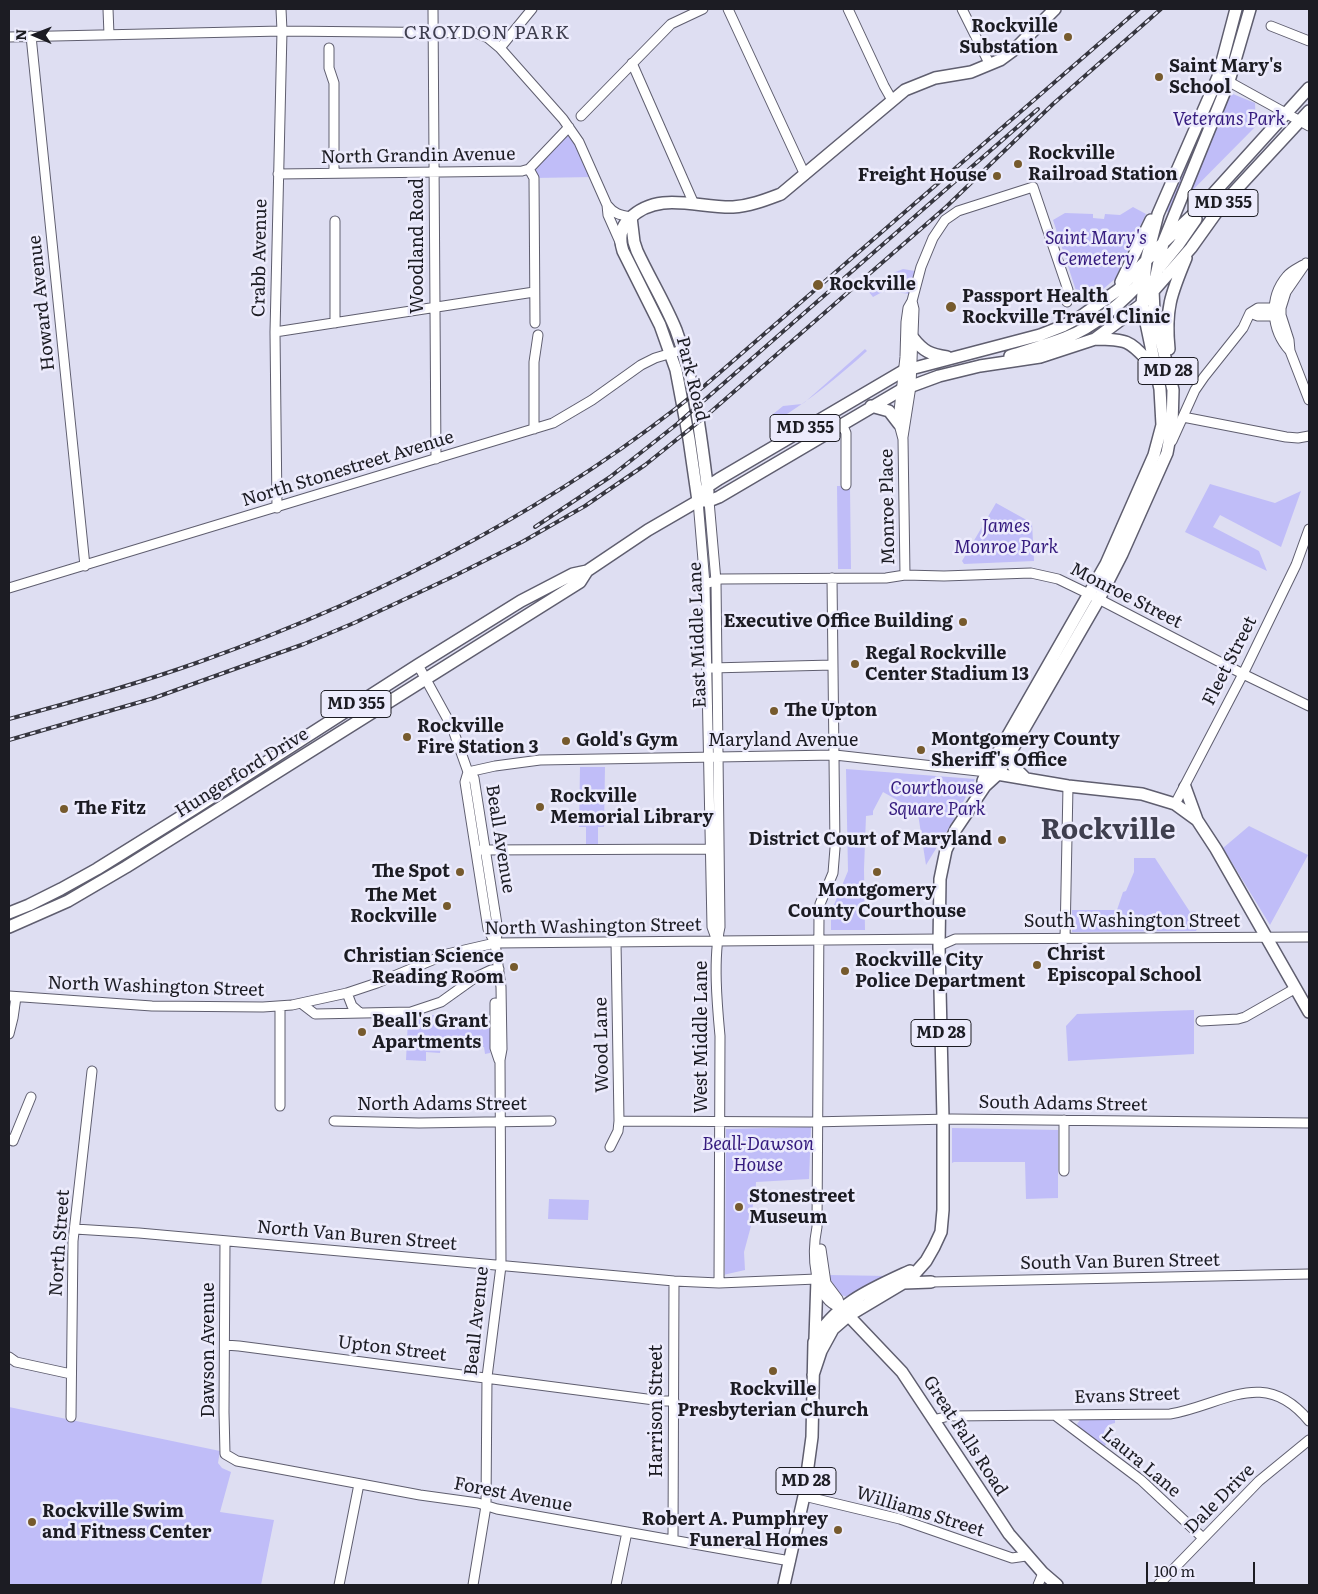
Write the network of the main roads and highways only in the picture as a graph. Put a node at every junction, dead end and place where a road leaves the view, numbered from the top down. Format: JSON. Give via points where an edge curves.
{"nodes":[{"id":1,"x":1055,"y":9,"type":"edge"},
{"id":2,"x":1236,"y":9,"type":"edge"},
{"id":3,"x":1250,"y":9,"type":"edge"},
{"id":4,"x":1224,"y":79,"type":"junction"},
{"id":5,"x":1309,"y":88,"type":"edge"},
{"id":6,"x":1309,"y":111,"type":"edge"},
{"id":7,"x":1304,"y":124,"type":"edge"},
{"id":8,"x":1171,"y":183,"type":"junction"},
{"id":9,"x":1202,"y":206,"type":"junction"},
{"id":10,"x":631,"y":217,"type":"junction"},
{"id":11,"x":1163,"y":243,"type":"junction"},
{"id":12,"x":1191,"y":248,"type":"junction"},
{"id":13,"x":1146,"y":260,"type":"junction"},
{"id":14,"x":1157,"y":270,"type":"junction"},
{"id":15,"x":1144,"y":278,"type":"junction"},
{"id":16,"x":1118,"y":290,"type":"junction"},
{"id":17,"x":1153,"y":290,"type":"junction"},
{"id":18,"x":1142,"y":304,"type":"junction"},
{"id":19,"x":913,"y":338,"type":"road end"},
{"id":20,"x":1095,"y":339,"type":"junction"},
{"id":21,"x":677,"y":351,"type":"junction"},
{"id":22,"x":951,"y":357,"type":"junction"},
{"id":23,"x":980,"y":366,"type":"junction"},
{"id":24,"x":1155,"y":369,"type":"junction"},
{"id":25,"x":1173,"y":390,"type":"junction"},
{"id":26,"x":872,"y":406,"type":"junction"},
{"id":27,"x":899,"y":424,"type":"road end"},
{"id":28,"x":707,"y":487,"type":"junction"},
{"id":29,"x":703,"y":502,"type":"junction"},
{"id":30,"x":587,"y":571,"type":"junction"},
{"id":31,"x":1094,"y":597,"type":"junction"},
{"id":32,"x":1010,"y":753,"type":"junction"},
{"id":33,"x":992,"y":773,"type":"junction"},
{"id":34,"x":1026,"y":779,"type":"junction"},
{"id":35,"x":1185,"y":787,"type":"road end"},
{"id":36,"x":1197,"y":820,"type":"junction"},
{"id":37,"x":130,"y":847,"type":"junction"},
{"id":38,"x":97,"y":869,"type":"junction"},
{"id":39,"x":112,"y":876,"type":"junction"},
{"id":40,"x":76,"y":897,"type":"junction"},
{"id":41,"x":9,"y":913,"type":"edge"},
{"id":42,"x":9,"y":927,"type":"edge"},
{"id":43,"x":1309,"y":1012,"type":"edge"},
{"id":44,"x":923,"y":1264,"type":"junction"},
{"id":45,"x":817,"y":1278,"type":"road end"},
{"id":46,"x":904,"y":1283,"type":"junction"},
{"id":47,"x":845,"y":1312,"type":"junction"},
{"id":48,"x":814,"y":1342,"type":"junction"},
{"id":49,"x":813,"y":1375,"type":"junction"},
{"id":50,"x":784,"y":1585,"type":"edge"},
{"id":51,"x":1057,"y":1585,"type":"edge"}],
"edges":[{"from":1,"to":10,"type":"main road","via":[[1000,60],[971,72],[935,78],[905,90],[781,194],[732,207],[665,202],[637,211]]},
{"from":2,"to":4,"type":"main road","number":"MD 28"},
{"from":3,"to":4,"type":"main road","number":"MD 28"},
{"from":4,"to":8,"type":"main road","number":"MD 28"},
{"from":4,"to":11,"type":"main road","number":"MD 28"},
{"from":5,"to":9,"type":"main road","number":"MD 355"},
{"from":6,"to":7,"type":"main road","number":"MD 355"},
{"from":7,"to":12,"type":"main road","number":"MD 355","via":[[1221,206]]},
{"from":8,"to":13,"type":"main road","number":"MD 28","via":[[1158,214]]},
{"from":8,"to":16,"type":"main road"},
{"from":9,"to":11,"type":"main road","number":"MD 355"},
{"from":9,"to":14,"type":"main road","via":[[1178,245]]},
{"from":10,"to":21,"type":"main road","name":"Park Road","via":[[637,251],[676,329]]},
{"from":10,"to":21,"type":"main road","name":"Park Road","via":[[624,224],[621,244],[660,325]]},
{"from":11,"to":13,"type":"main road","number":"MD 355"},
{"from":11,"to":14,"type":"main road","number":"MD 28"},
{"from":11,"to":15,"type":"main road"},
{"from":12,"to":17,"type":"main road","number":"MD 355"},
{"from":12,"to":25,"type":"main road","via":[[1175,285],[1167,316]]},
{"from":13,"to":15,"type":"main road","number":"MD 28"},
{"from":13,"to":16,"type":"main road","number":"MD 355"},
{"from":14,"to":17,"type":"main road","number":"MD 28"},
{"from":14,"to":18,"type":"main road"},
{"from":15,"to":18,"type":"main road","number":"MD 28"},
{"from":15,"to":23,"type":"main road","via":[[1132,292],[1080,330]]},
{"from":16,"to":22,"type":"main road","number":"MD 355","via":[[1063,326],[1040,335]]},
{"from":17,"to":18,"type":"main road","number":"MD 355"},
{"from":17,"to":25,"type":"main road","number":"MD 28","via":[[1154,312]]},
{"from":18,"to":20,"type":"main road","number":"MD 355"},
{"from":18,"to":24,"type":"main road","number":"MD 28"},
{"from":19,"to":22,"type":"main road","via":[[923,350]]},
{"from":20,"to":23,"type":"main road","number":"MD 355","via":[[1040,357]]},
{"from":20,"to":24,"type":"main road","via":[[1128,342]]},
{"from":21,"to":28,"type":"main road","name":"Park Road","via":[[695,400]]},
{"from":21,"to":29,"type":"main road","name":"Park Road","via":[[681,392]]},
{"from":22,"to":28,"type":"main road","number":"MD 355","via":[[908,369]]},
{"from":23,"to":26,"type":"main road","number":"MD 355","via":[[906,388]]},
{"from":24,"to":31,"type":"main road","number":"MD 28","via":[[1162,425],[1154,456]]},
{"from":25,"to":31,"type":"main road","number":"MD 28","via":[[1172,426],[1166,452],[1122,554]]},
{"from":26,"to":27,"type":"main road","via":[[889,411]]},
{"from":26,"to":29,"type":"main road","number":"MD 355","via":[[807,446]]},
{"from":28,"to":29,"type":"main road","name":"Hungerford Drive","number":"MD 355"},
{"from":29,"to":30,"type":"main road","name":"Hungerford Drive","number":"MD 355","via":[[648,530]]},
{"from":30,"to":37,"type":"main road","name":"Hungerford Drive","number":"MD 355","via":[[573,574],[521,601]]},
{"from":30,"to":39,"type":"main road","name":"Hungerford Drive","number":"MD 355","via":[[580,582]]},
{"from":31,"to":32,"type":"main road","number":"MD 28"},
{"from":31,"to":33,"type":"main road","number":"MD 28"},
{"from":32,"to":33,"type":"main road","number":"MD 28"},
{"from":32,"to":34,"type":"main road","via":[[1012,766]]},
{"from":33,"to":34,"type":"main road","name":"Maryland Avenue"},
{"from":33,"to":44,"type":"main road","number":"MD 28","via":[[956,829],[946,850],[940,879],[941,1226],[934,1247]]},
{"from":34,"to":36,"type":"main road","name":"Maryland Avenue","via":[[1142,794],[1175,804]]},
{"from":35,"to":36,"type":"main road"},
{"from":36,"to":43,"type":"main road","name":"Maryland Avenue"},
{"from":37,"to":38,"type":"main road","name":"Hungerford Drive","number":"MD 355"},
{"from":37,"to":39,"type":"main road","via":[[128,853],[112,864]]},
{"from":38,"to":40,"type":"main road","via":[[96,875],[84,883]]},
{"from":38,"to":41,"type":"main road","name":"Hungerford Drive","number":"MD 355","via":[[53,894]]},
{"from":39,"to":40,"type":"main road","name":"Hungerford Drive","number":"MD 355"},
{"from":40,"to":42,"type":"main road","name":"Hungerford Drive","number":"MD 355"},
{"from":44,"to":46,"type":"main road","number":"MD 28"},
{"from":44,"to":46,"type":"main road","via":[[924,1275],[931,1282]]},
{"from":44,"to":47,"type":"main road","number":"MD 28","via":[[857,1297]]},
{"from":45,"to":48,"type":"main road"},
{"from":46,"to":47,"type":"main road","number":"MD 28"},
{"from":47,"to":48,"type":"main road","number":"MD 28","via":[[821,1329]]},
{"from":47,"to":49,"type":"main road","number":"MD 28","via":[[826,1341]]},
{"from":47,"to":51,"type":"main road","name":"Great Falls Road","via":[[902,1372],[999,1520],[1026,1556]]},
{"from":48,"to":49,"type":"main road","number":"MD 28"},
{"from":49,"to":50,"type":"main road","number":"MD 28","via":[[812,1437],[804,1496]]}]}
